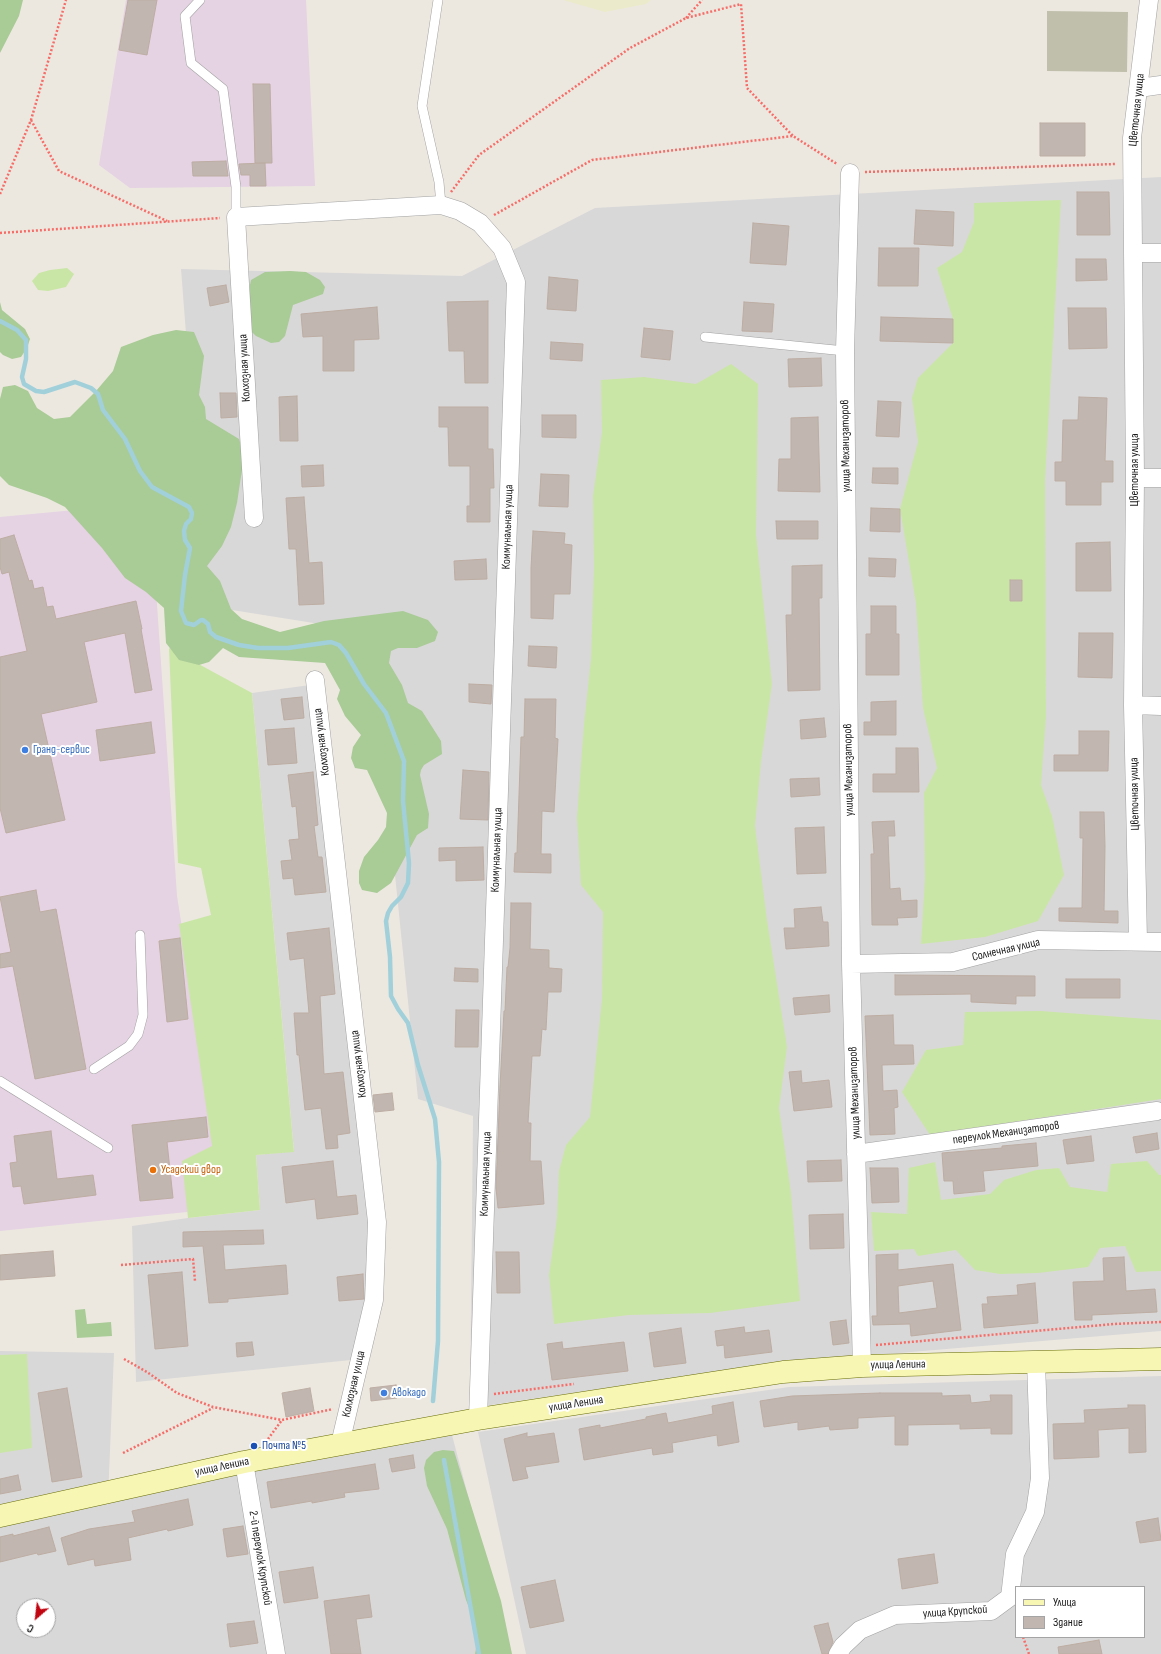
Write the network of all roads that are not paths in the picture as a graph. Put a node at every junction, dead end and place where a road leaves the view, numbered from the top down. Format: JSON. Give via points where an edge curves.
{"nodes":[{"id":1,"x":200,"y":0,"type":"edge"},
{"id":2,"x":438,"y":0,"type":"edge"},
{"id":3,"x":1149,"y":0,"type":"edge"},
{"id":4,"x":1161,"y":84,"type":"edge"},
{"id":5,"x":1139,"y":88,"type":"junction"},
{"id":6,"x":850,"y":173,"type":"road end"},
{"id":7,"x":441,"y":205,"type":"junction"},
{"id":8,"x":236,"y":217,"type":"junction"},
{"id":9,"x":1134,"y":253,"type":"junction"},
{"id":10,"x":1161,"y":253,"type":"edge"},
{"id":11,"x":705,"y":337,"type":"dead end"},
{"id":12,"x":845,"y":351,"type":"junction"},
{"id":13,"x":1136,"y":478,"type":"junction"},
{"id":14,"x":1161,"y":478,"type":"edge"},
{"id":15,"x":254,"y":518,"type":"dead end"},
{"id":16,"x":315,"y":680,"type":"dead end"},
{"id":17,"x":1133,"y":706,"type":"junction"},
{"id":18,"x":1161,"y":706,"type":"edge"},
{"id":19,"x":140,"y":935,"type":"dead end"},
{"id":20,"x":1138,"y":941,"type":"junction"},
{"id":21,"x":1161,"y":942,"type":"edge"},
{"id":22,"x":851,"y":964,"type":"junction"},
{"id":23,"x":94,"y":1069,"type":"dead end"},
{"id":24,"x":0,"y":1081,"type":"edge"},
{"id":25,"x":1157,"y":1111,"type":"dead end"},
{"id":26,"x":108,"y":1148,"type":"dead end"},
{"id":27,"x":856,"y":1154,"type":"junction"},
{"id":28,"x":1161,"y":1358,"type":"edge"},
{"id":29,"x":1036,"y":1362,"type":"junction"},
{"id":30,"x":862,"y":1366,"type":"junction"},
{"id":31,"x":478,"y":1419,"type":"junction"},
{"id":32,"x":340,"y":1444,"type":"junction"},
{"id":33,"x":244,"y":1462,"type":"junction"},
{"id":34,"x":0,"y":1516,"type":"edge"},
{"id":35,"x":276,"y":1654,"type":"edge"},
{"id":36,"x":838,"y":1654,"type":"edge"}],
"edges":[{"from":1,"to":8,"type":"lane","via":[[185,16],[191,63],[223,89],[236,187]]},
{"from":2,"to":7,"type":"lane","via":[[422,106],[439,182]]},
{"from":3,"to":5,"type":"street","name":"Цветочная улица"},
{"from":4,"to":5,"type":"street"},
{"from":5,"to":9,"type":"street","name":"Цветочная улица","via":[[1132,138]]},
{"from":6,"to":12,"type":"street","name":"улица Механизаторов"},
{"from":7,"to":8,"type":"street"},
{"from":7,"to":31,"type":"street","name":"Коммунальная улица","via":[[460,211],[480,223],[502,248],[516,282]]},
{"from":8,"to":15,"type":"street","name":"Колхозная улица"},
{"from":9,"to":10,"type":"street"},
{"from":9,"to":13,"type":"street","name":"Цветочная улица"},
{"from":11,"to":12,"type":"lane"},
{"from":12,"to":22,"type":"street","name":"улица Механизаторов"},
{"from":13,"to":14,"type":"street"},
{"from":13,"to":17,"type":"street","name":"Цветочная улица"},
{"from":16,"to":32,"type":"street","name":"Колхозная улица","via":[[377,1222],[374,1300]]},
{"from":17,"to":18,"type":"street"},
{"from":17,"to":20,"type":"street","name":"Цветочная улица"},
{"from":19,"to":23,"type":"lane","via":[[143,1015],[138,1034],[128,1046]]},
{"from":20,"to":21,"type":"street","name":"Солнечная улица"},
{"from":20,"to":22,"type":"street","name":"Солнечная улица","via":[[1038,940],[952,962]]},
{"from":22,"to":27,"type":"street","name":"улица Механизаторов"},
{"from":24,"to":26,"type":"lane"},
{"from":25,"to":27,"type":"street","name":"переулок Механизаторов"},
{"from":27,"to":30,"type":"street","name":"улица Механизаторов"},
{"from":28,"to":29,"type":"street","name":"улица Ленина"},
{"from":29,"to":30,"type":"street","name":"улица Ленина"},
{"from":29,"to":36,"type":"street","name":"улица Крупской","via":[[1040,1478],[1035,1512],[1015,1554],[1010,1597],[991,1611],[895,1615],[860,1630]]},
{"from":30,"to":31,"type":"street","name":"улица Ленина","via":[[783,1372]]},
{"from":31,"to":32,"type":"street","name":"улица Ленина"},
{"from":32,"to":33,"type":"street","name":"улица Ленина"},
{"from":33,"to":34,"type":"street","name":"улица Ленина"},
{"from":33,"to":35,"type":"street","name":"2-й переулок Крупской"}]}
